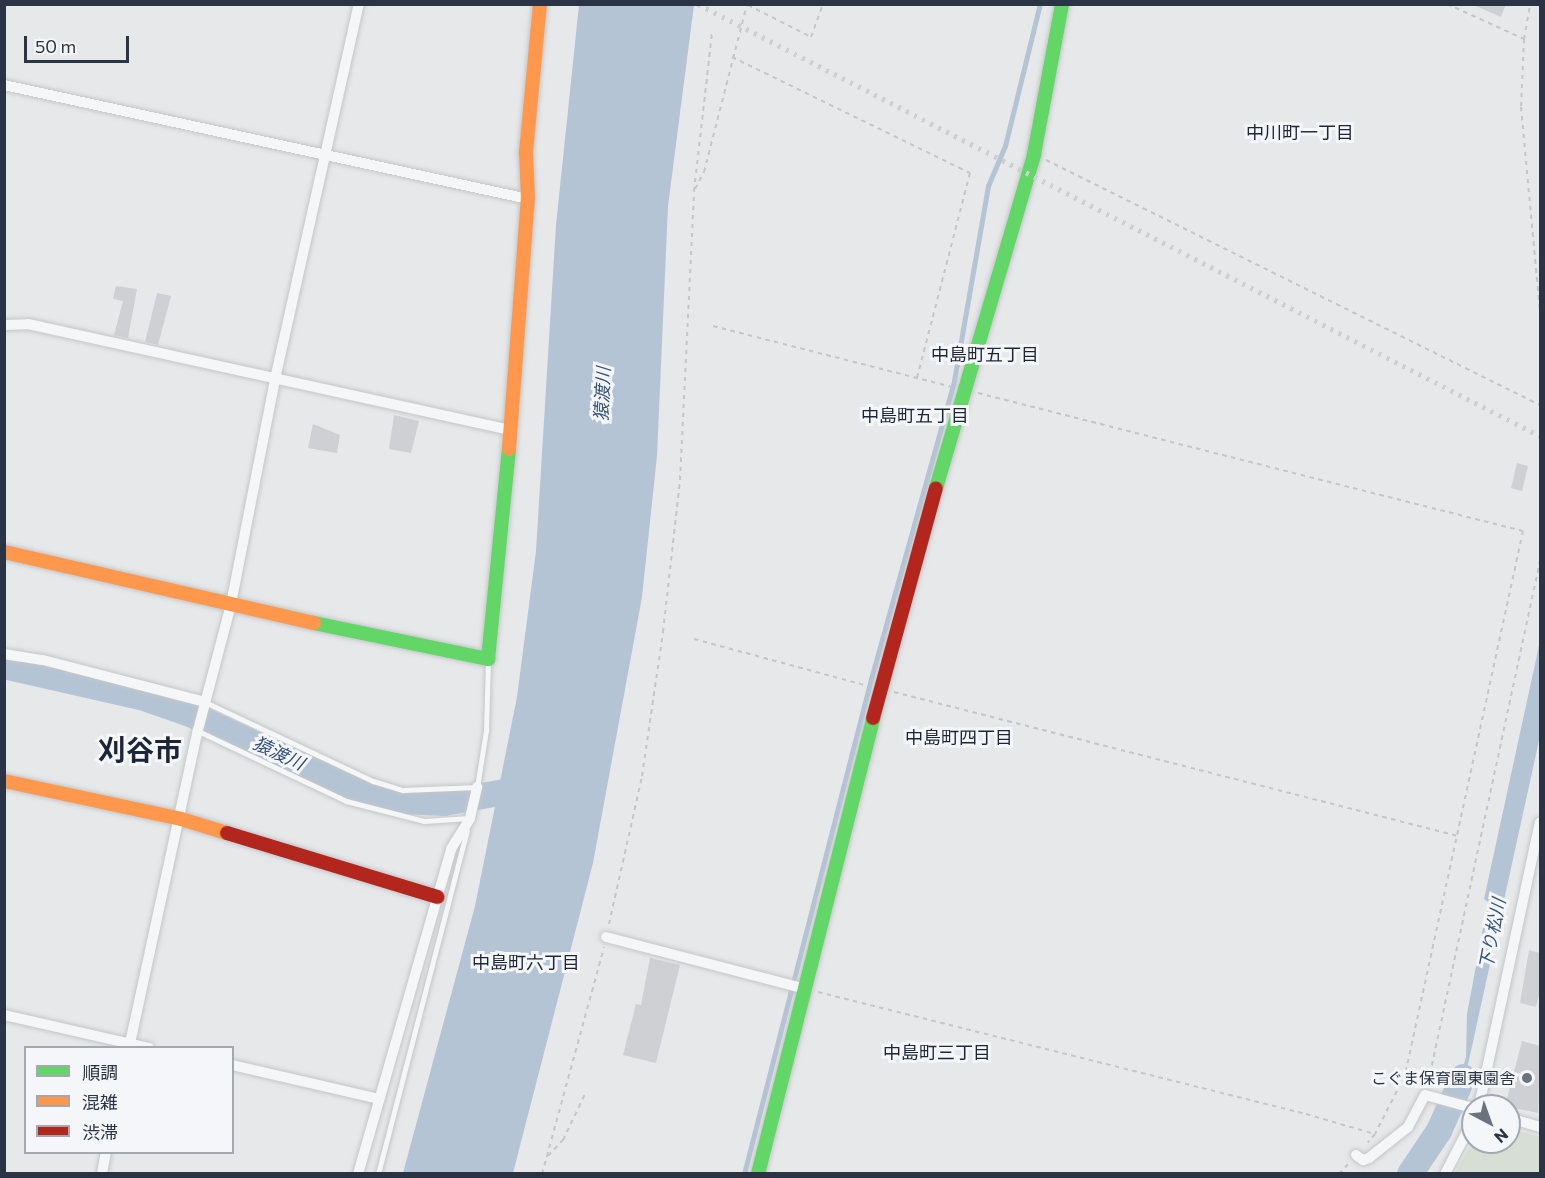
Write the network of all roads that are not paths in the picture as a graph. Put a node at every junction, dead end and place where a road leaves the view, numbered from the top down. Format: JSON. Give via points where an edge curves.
{"nodes":[{"id":1,"x":359,"y":4,"type":"edge"},
{"id":2,"x":540,"y":4,"type":"edge"},
{"id":3,"x":1062,"y":4,"type":"edge"},
{"id":4,"x":4,"y":85,"type":"edge"},
{"id":5,"x":325,"y":157,"type":"junction"},
{"id":6,"x":528,"y":199,"type":"junction"},
{"id":7,"x":4,"y":325,"type":"edge"},
{"id":8,"x":275,"y":379,"type":"junction"},
{"id":9,"x":510,"y":430,"type":"junction"},
{"id":10,"x":4,"y":552,"type":"edge"},
{"id":11,"x":231,"y":604,"type":"junction"},
{"id":12,"x":4,"y":654,"type":"edge"},
{"id":13,"x":488,"y":659,"type":"junction"},
{"id":14,"x":205,"y":703,"type":"junction"},
{"id":15,"x":198,"y":730,"type":"junction"},
{"id":16,"x":4,"y":781,"type":"edge"},
{"id":17,"x":477,"y":787,"type":"junction"},
{"id":18,"x":470,"y":818,"type":"junction"},
{"id":19,"x":181,"y":819,"type":"junction"},
{"id":20,"x":1540,"y":822,"type":"edge"},
{"id":21,"x":1538,"y":852,"type":"edge"},
{"id":22,"x":437,"y":897,"type":"junction"},
{"id":23,"x":606,"y":937,"type":"road end"},
{"id":24,"x":803,"y":989,"type":"junction"},
{"id":25,"x":4,"y":1015,"type":"edge"},
{"id":26,"x":129,"y":1046,"type":"edge"},
{"id":27,"x":234,"y":1065,"type":"edge"},
{"id":28,"x":1477,"y":1094,"type":"edge"},
{"id":29,"x":379,"y":1099,"type":"junction"},
{"id":30,"x":1461,"y":1104,"type":"edge"},
{"id":31,"x":1521,"y":1121,"type":"edge"},
{"id":32,"x":1540,"y":1127,"type":"edge"},
{"id":33,"x":1461,"y":1143,"type":"edge"},
{"id":34,"x":106,"y":1154,"type":"edge"},
{"id":35,"x":1356,"y":1155,"type":"road end"},
{"id":36,"x":102,"y":1173,"type":"edge"},
{"id":37,"x":358,"y":1173,"type":"edge"},
{"id":38,"x":378,"y":1173,"type":"edge"},
{"id":39,"x":758,"y":1173,"type":"edge"},
{"id":40,"x":1445,"y":1173,"type":"edge"}],
"edges":[{"from":1,"to":5,"type":"street"},
{"from":2,"to":6,"type":"street","via":[[526,152]]},
{"from":3,"to":24,"type":"street","via":[[1034,154],[1010,246],[964,390],[880,689]]},
{"from":4,"to":5,"type":"street"},
{"from":5,"to":6,"type":"street"},
{"from":5,"to":8,"type":"street"},
{"from":6,"to":9,"type":"street"},
{"from":7,"to":8,"type":"street","via":[[28,324]]},
{"from":8,"to":9,"type":"street"},
{"from":8,"to":11,"type":"street"},
{"from":9,"to":13,"type":"street"},
{"from":10,"to":11,"type":"street"},
{"from":11,"to":13,"type":"street"},
{"from":11,"to":14,"type":"street"},
{"from":12,"to":14,"type":"street","via":[[44,660]]},
{"from":13,"to":17,"type":"lane","via":[[486,731]]},
{"from":14,"to":15,"type":"street"},
{"from":14,"to":17,"type":"lane","via":[[373,781],[403,790]]},
{"from":15,"to":18,"type":"lane","via":[[346,801],[424,820]]},
{"from":15,"to":19,"type":"street"},
{"from":16,"to":19,"type":"street"},
{"from":17,"to":18,"type":"street"},
{"from":18,"to":22,"type":"street","via":[[451,849]]},
{"from":18,"to":38,"type":"lane"},
{"from":19,"to":22,"type":"street"},
{"from":19,"to":26,"type":"street"},
{"from":20,"to":21,"type":"street"},
{"from":21,"to":28,"type":"street"},
{"from":22,"to":29,"type":"street"},
{"from":23,"to":24,"type":"street"},
{"from":24,"to":39,"type":"street"},
{"from":25,"to":26,"type":"street"},
{"from":27,"to":29,"type":"street"},
{"from":29,"to":37,"type":"street"},
{"from":30,"to":35,"type":"street","via":[[1425,1095],[1408,1126],[1369,1158],[1362,1160]]},
{"from":31,"to":32,"type":"street"},
{"from":33,"to":40,"type":"street"},
{"from":34,"to":36,"type":"street"}]}
